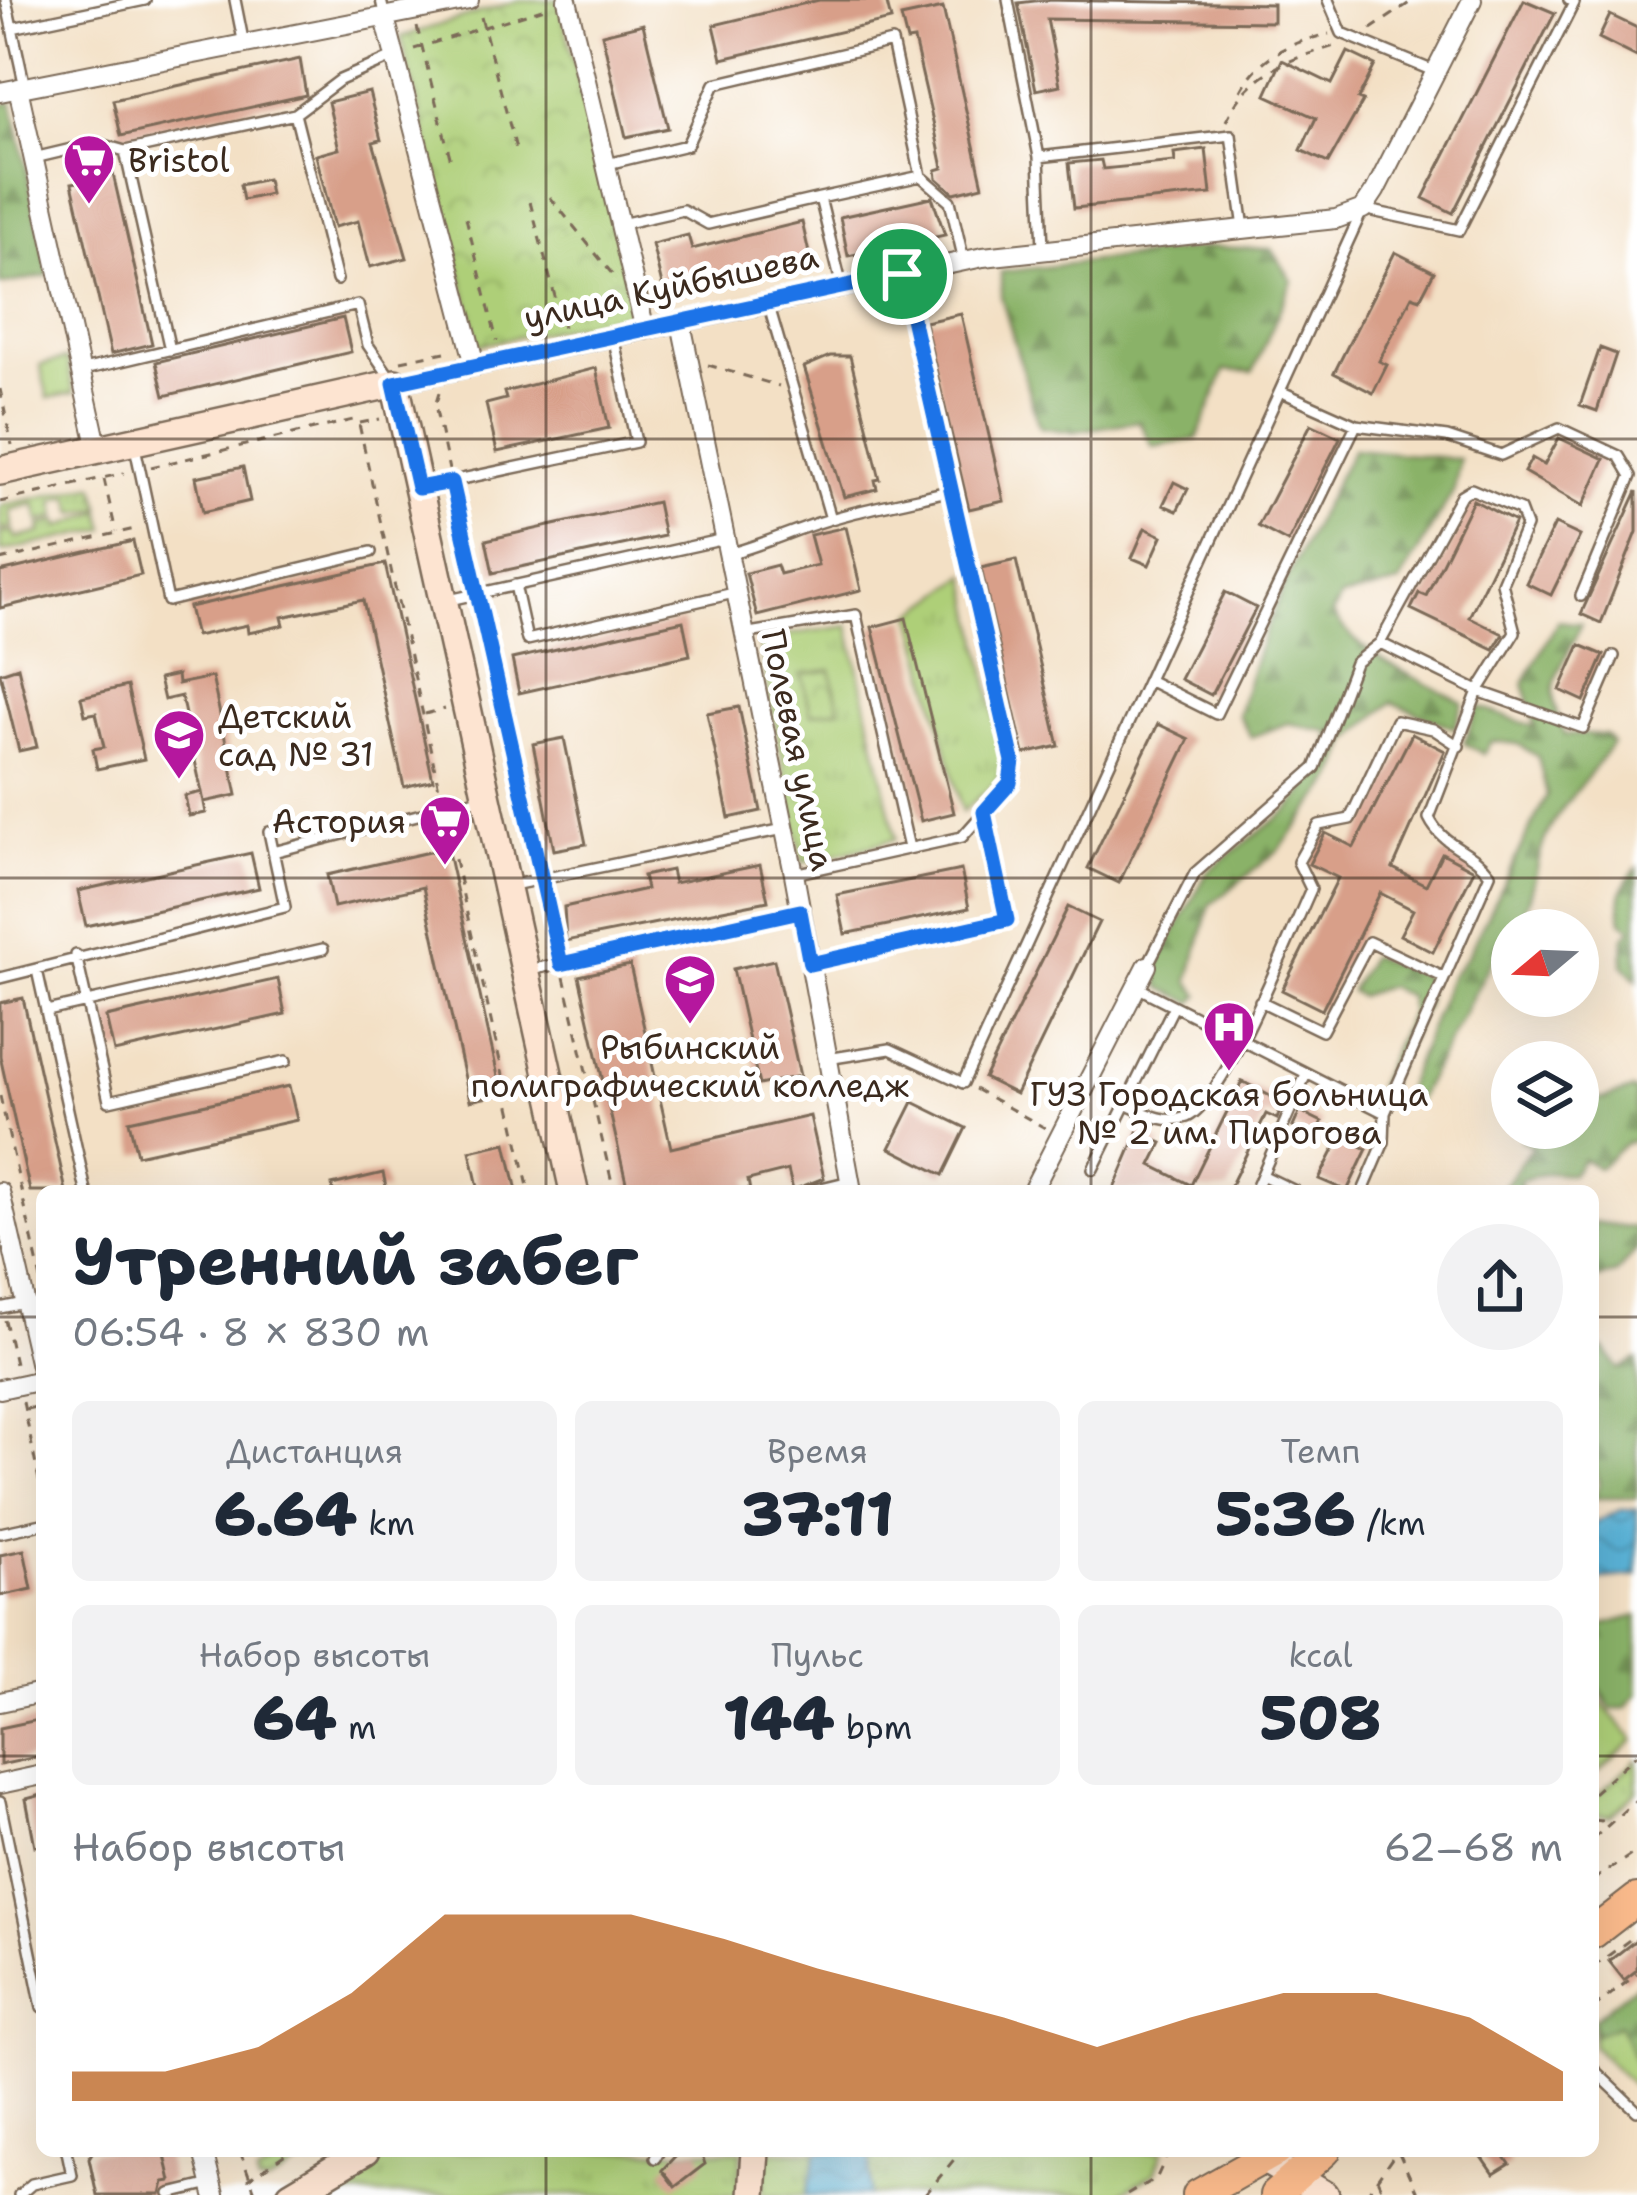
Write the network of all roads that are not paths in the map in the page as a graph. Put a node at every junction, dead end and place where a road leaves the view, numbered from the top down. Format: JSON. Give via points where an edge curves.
{"nodes":[{"id":1,"x":6,"y":0,"type":"edge"},
{"id":2,"x":145,"y":0,"type":"edge"},
{"id":3,"x":235,"y":0,"type":"edge"},
{"id":4,"x":568,"y":0,"type":"edge"},
{"id":5,"x":1008,"y":0,"type":"edge"},
{"id":6,"x":1328,"y":0,"type":"edge"},
{"id":7,"x":1472,"y":0,"type":"edge"},
{"id":8,"x":1569,"y":0,"type":"edge"},
{"id":9,"x":475,"y":6,"type":"edge"},
{"id":10,"x":383,"y":9,"type":"edge"},
{"id":11,"x":12,"y":28,"type":"junction"},
{"id":12,"x":244,"y":45,"type":"junction"},
{"id":13,"x":395,"y":56,"type":"junction"},
{"id":14,"x":1436,"y":72,"type":"junction"},
{"id":15,"x":14,"y":89,"type":"edge"},
{"id":16,"x":295,"y":114,"type":"junction"},
{"id":17,"x":125,"y":151,"type":"junction"},
{"id":18,"x":1039,"y":157,"type":"junction"},
{"id":19,"x":33,"y":158,"type":"junction"},
{"id":20,"x":607,"y":164,"type":"junction"},
{"id":21,"x":921,"y":176,"type":"junction"},
{"id":22,"x":820,"y":199,"type":"junction"},
{"id":23,"x":1363,"y":209,"type":"junction"},
{"id":24,"x":621,"y":224,"type":"junction"},
{"id":25,"x":1244,"y":229,"type":"junction"},
{"id":26,"x":1043,"y":248,"type":"junction"},
{"id":27,"x":964,"y":261,"type":"junction"},
{"id":28,"x":902,"y":274,"type":"junction"},
{"id":29,"x":337,"y":280,"type":"dead end"},
{"id":30,"x":842,"y":287,"type":"junction"},
{"id":31,"x":768,"y":303,"type":"junction"},
{"id":32,"x":681,"y":323,"type":"junction"},
{"id":33,"x":645,"y":330,"type":"junction"},
{"id":34,"x":613,"y":336,"type":"junction"},
{"id":35,"x":170,"y":350,"type":"junction"},
{"id":36,"x":475,"y":365,"type":"junction"},
{"id":37,"x":79,"y":370,"type":"junction"},
{"id":38,"x":394,"y":383,"type":"junction"},
{"id":39,"x":1280,"y":391,"type":"junction"},
{"id":40,"x":1356,"y":425,"type":"junction"},
{"id":41,"x":135,"y":441,"type":"junction"},
{"id":42,"x":98,"y":450,"type":"junction"},
{"id":43,"x":0,"y":472,"type":"edge"},
{"id":44,"x":418,"y":488,"type":"junction"},
{"id":45,"x":952,"y":490,"type":"junction"},
{"id":46,"x":831,"y":520,"type":"junction"},
{"id":47,"x":725,"y":546,"type":"junction"},
{"id":48,"x":371,"y":552,"type":"dead end"},
{"id":49,"x":515,"y":585,"type":"junction"},
{"id":50,"x":734,"y":593,"type":"junction"},
{"id":51,"x":1581,"y":596,"type":"dead end"},
{"id":52,"x":442,"y":601,"type":"junction"},
{"id":53,"x":743,"y":634,"type":"junction"},
{"id":54,"x":1380,"y":644,"type":"junction"},
{"id":55,"x":1614,"y":656,"type":"dead end"},
{"id":56,"x":1148,"y":680,"type":"junction"},
{"id":57,"x":1478,"y":691,"type":"junction"},
{"id":58,"x":1459,"y":746,"type":"junction"},
{"id":59,"x":485,"y":798,"type":"junction"},
{"id":60,"x":984,"y":812,"type":"junction"},
{"id":61,"x":784,"y":829,"type":"junction"},
{"id":62,"x":269,"y":832,"type":"dead end"},
{"id":63,"x":909,"y":848,"type":"junction"},
{"id":64,"x":273,"y":852,"type":"junction"},
{"id":65,"x":794,"y":874,"type":"junction"},
{"id":66,"x":505,"y":887,"type":"junction"},
{"id":67,"x":800,"y":911,"type":"junction"},
{"id":68,"x":323,"y":950,"type":"dead end"},
{"id":69,"x":76,"y":955,"type":"junction"},
{"id":70,"x":810,"y":964,"type":"junction"},
{"id":71,"x":1147,"y":966,"type":"joint"},
{"id":72,"x":37,"y":970,"type":"junction"},
{"id":73,"x":524,"y":971,"type":"junction"},
{"id":74,"x":1443,"y":977,"type":"junction"},
{"id":75,"x":0,"y":978,"type":"edge"},
{"id":76,"x":1136,"y":987,"type":"junction"},
{"id":77,"x":1260,"y":1001,"type":"junction"},
{"id":78,"x":87,"y":1002,"type":"junction"},
{"id":79,"x":1174,"y":1006,"type":"junction"},
{"id":80,"x":46,"y":1011,"type":"junction"},
{"id":81,"x":1241,"y":1040,"type":"junction"},
{"id":82,"x":827,"y":1059,"type":"junction"},
{"id":83,"x":286,"y":1061,"type":"dead end"},
{"id":84,"x":1306,"y":1074,"type":"junction"},
{"id":85,"x":1125,"y":1104,"type":"junction"},
{"id":86,"x":1385,"y":1113,"type":"junction"},
{"id":87,"x":1093,"y":1169,"type":"dead end"},
{"id":88,"x":1262,"y":1175,"type":"junction"},
{"id":89,"x":85,"y":1185,"type":"edge"},
{"id":90,"x":573,"y":1185,"type":"edge"},
{"id":91,"x":851,"y":1185,"type":"edge"},
{"id":92,"x":1035,"y":1185,"type":"edge"},
{"id":93,"x":1258,"y":1185,"type":"edge"},
{"id":94,"x":1283,"y":1185,"type":"edge"},
{"id":95,"x":1366,"y":1185,"type":"edge"},
{"id":96,"x":0,"y":1192,"type":"edge"},
{"id":97,"x":26,"y":1303,"type":"junction"},
{"id":98,"x":1,"y":1308,"type":"edge"},
{"id":99,"x":36,"y":1350,"type":"edge"},
{"id":100,"x":36,"y":1525,"type":"edge"},
{"id":101,"x":0,"y":1533,"type":"edge"},
{"id":102,"x":36,"y":1695,"type":"edge"},
{"id":103,"x":0,"y":1702,"type":"edge"},
{"id":104,"x":36,"y":1776,"type":"edge"},
{"id":105,"x":0,"y":1784,"type":"edge"},
{"id":106,"x":0,"y":1802,"type":"edge"},
{"id":107,"x":1637,"y":1899,"type":"edge"},
{"id":108,"x":1599,"y":1928,"type":"edge"},
{"id":109,"x":36,"y":1978,"type":"edge"},
{"id":110,"x":1599,"y":2075,"type":"edge"},
{"id":111,"x":1637,"y":2111,"type":"edge"},
{"id":112,"x":68,"y":2157,"type":"edge"},
{"id":113,"x":204,"y":2157,"type":"edge"},
{"id":114,"x":355,"y":2157,"type":"edge"},
{"id":115,"x":755,"y":2157,"type":"edge"},
{"id":116,"x":1258,"y":2157,"type":"edge"},
{"id":117,"x":1265,"y":2157,"type":"edge"},
{"id":118,"x":1318,"y":2157,"type":"edge"},
{"id":119,"x":1286,"y":2187,"type":"edge"},
{"id":120,"x":212,"y":2190,"type":"edge"},
{"id":121,"x":170,"y":2194,"type":"edge"},
{"id":122,"x":20,"y":2195,"type":"edge"},
{"id":123,"x":291,"y":2195,"type":"edge"},
{"id":124,"x":752,"y":2195,"type":"edge"},
{"id":125,"x":1198,"y":2195,"type":"edge"},
{"id":126,"x":1325,"y":2195,"type":"edge"}],
"edges":[{"from":1,"to":11,"type":"lane"},
{"from":2,"to":11,"type":"lane"},
{"from":3,"to":12,"type":"lane"},
{"from":4,"to":20,"type":"street"},
{"from":5,"to":18,"type":"lane"},
{"from":6,"to":14,"type":"lane","via":[[1342,33]]},
{"from":7,"to":14,"type":"street"},
{"from":8,"to":23,"type":"lane","via":[[1460,230]]},
{"from":9,"to":10,"type":"street"},
{"from":10,"to":12,"type":"street"},
{"from":10,"to":13,"type":"street"},
{"from":11,"to":15,"type":"lane"},
{"from":12,"to":15,"type":"street"},
{"from":13,"to":16,"type":"lane","via":[[340,80]]},
{"from":13,"to":36,"type":"street"},
{"from":14,"to":23,"type":"street"},
{"from":15,"to":19,"type":"street"},
{"from":16,"to":17,"type":"lane"},
{"from":16,"to":29,"type":"lane"},
{"from":17,"to":19,"type":"lane","via":[[97,143]]},
{"from":17,"to":35,"type":"lane"},
{"from":18,"to":25,"type":"lane","via":[[1231,135]]},
{"from":18,"to":26,"type":"lane"},
{"from":19,"to":37,"type":"street"},
{"from":20,"to":21,"type":"lane","via":[[687,146],[715,84],[892,42]]},
{"from":20,"to":24,"type":"street"},
{"from":21,"to":22,"type":"lane"},
{"from":21,"to":27,"type":"lane","via":[[950,201]]},
{"from":22,"to":24,"type":"lane","via":[[708,224],[683,210]]},
{"from":22,"to":30,"type":"lane"},
{"from":23,"to":25,"type":"street","name":"улица Куйбышева"},
{"from":23,"to":39,"type":"lane"},
{"from":24,"to":33,"type":"street"},
{"from":25,"to":26,"type":"street","name":"улица Куйбышева"},
{"from":26,"to":27,"type":"street","name":"улица Куйбышева"},
{"from":27,"to":28,"type":"street","name":"улица Куйбышева"},
{"from":28,"to":30,"type":"street","name":"улица Куйбышева"},
{"from":28,"to":45,"type":"lane"},
{"from":30,"to":31,"type":"street","name":"улица Куйбышева"},
{"from":31,"to":32,"type":"street","name":"улица Куйбышева"},
{"from":31,"to":46,"type":"lane"},
{"from":32,"to":33,"type":"street","name":"улица Куйбышева"},
{"from":32,"to":47,"type":"street","name":"Полевая улица"},
{"from":33,"to":34,"type":"street","name":"улица Куйбышева"},
{"from":34,"to":36,"type":"street","name":"улица Куйбышева"},
{"from":34,"to":44,"type":"lane","via":[[636,442]]},
{"from":35,"to":37,"type":"lane"},
{"from":35,"to":38,"type":"lane","via":[[358,305],[368,345]]},
{"from":36,"to":38,"type":"street","name":"улица Куйбышева"},
{"from":37,"to":42,"type":"street"},
{"from":38,"to":41,"type":"street","name":"улица Куйбышева"},
{"from":38,"to":44,"type":"street"},
{"from":39,"to":40,"type":"lane"},
{"from":39,"to":56,"type":"lane"},
{"from":40,"to":51,"type":"lane","via":[[1447,437],[1502,455],[1558,428],[1619,456],[1631,476]]},
{"from":40,"to":56,"type":"lane","via":[[1216,714]]},
{"from":41,"to":42,"type":"street","name":"улица Куйбышева"},
{"from":41,"to":48,"type":"lane","via":[[168,601]]},
{"from":42,"to":43,"type":"street","name":"улица Куйбышева"},
{"from":44,"to":52,"type":"street"},
{"from":45,"to":46,"type":"lane"},
{"from":45,"to":60,"type":"lane","via":[[1013,761],[1010,783]]},
{"from":46,"to":47,"type":"lane","via":[[788,539]]},
{"from":47,"to":49,"type":"lane"},
{"from":47,"to":50,"type":"street","name":"Полевая улица"},
{"from":49,"to":50,"type":"lane","via":[[527,640]]},
{"from":49,"to":52,"type":"lane"},
{"from":50,"to":53,"type":"street","name":"Полевая улица"},
{"from":52,"to":59,"type":"street"},
{"from":53,"to":61,"type":"street","name":"Полевая улица"},
{"from":53,"to":63,"type":"lane","via":[[856,615]]},
{"from":54,"to":57,"type":"lane"},
{"from":54,"to":57,"type":"lane","via":[[1461,495],[1471,489],[1520,510],[1526,526],[1502,583],[1515,632]]},
{"from":54,"to":71,"type":"lane","via":[[1354,663],[1315,768],[1195,873]]},
{"from":55,"to":57,"type":"lane","via":[[1583,728]]},
{"from":56,"to":82,"type":"lane","via":[[963,1083],[890,1049]]},
{"from":57,"to":58,"type":"lane"},
{"from":58,"to":74,"type":"lane","via":[[1429,818],[1438,838],[1479,859],[1490,874]]},
{"from":58,"to":77,"type":"lane","via":[[1433,729],[1396,721],[1350,819],[1319,825],[1298,862],[1311,889]]},
{"from":59,"to":64,"type":"lane"},
{"from":59,"to":66,"type":"street"},
{"from":60,"to":63,"type":"lane","via":[[962,837]]},
{"from":60,"to":70,"type":"lane","via":[[1007,920]]},
{"from":61,"to":65,"type":"street","name":"Полевая улица"},
{"from":61,"to":66,"type":"lane"},
{"from":62,"to":64,"type":"lane"},
{"from":63,"to":65,"type":"lane"},
{"from":64,"to":69,"type":"lane","via":[[285,907]]},
{"from":65,"to":67,"type":"street","name":"Полевая улица"},
{"from":66,"to":73,"type":"street"},
{"from":67,"to":70,"type":"street","name":"Полевая улица"},
{"from":67,"to":73,"type":"lane"},
{"from":68,"to":78,"type":"lane"},
{"from":69,"to":72,"type":"lane"},
{"from":69,"to":78,"type":"lane"},
{"from":70,"to":82,"type":"street","name":"Полевая улица"},
{"from":71,"to":76,"type":"street"},
{"from":72,"to":75,"type":"lane"},
{"from":72,"to":80,"type":"lane"},
{"from":73,"to":90,"type":"street"},
{"from":74,"to":77,"type":"lane","via":[[1369,942],[1322,1031]]},
{"from":74,"to":86,"type":"lane"},
{"from":76,"to":79,"type":"lane"},
{"from":76,"to":92,"type":"street"},
{"from":77,"to":81,"type":"lane"},
{"from":78,"to":80,"type":"lane"},
{"from":78,"to":83,"type":"lane","via":[[109,1100]]},
{"from":79,"to":81,"type":"lane"},
{"from":79,"to":85,"type":"lane"},
{"from":80,"to":89,"type":"lane"},
{"from":81,"to":84,"type":"lane"},
{"from":81,"to":85,"type":"lane","via":[[1214,1092],[1189,1116],[1161,1119]]},
{"from":82,"to":91,"type":"street","name":"Полевая улица"},
{"from":84,"to":86,"type":"lane"},
{"from":84,"to":88,"type":"lane"},
{"from":85,"to":87,"type":"lane"},
{"from":86,"to":95,"type":"lane","via":[[1384,1142]]},
{"from":88,"to":93,"type":"lane"},
{"from":88,"to":94,"type":"lane"},
{"from":96,"to":97,"type":"street"},
{"from":97,"to":98,"type":"lane"},
{"from":97,"to":99,"type":"street"},
{"from":100,"to":101,"type":"lane"},
{"from":102,"to":103,"type":"street"},
{"from":104,"to":105,"type":"street"},
{"from":106,"to":109,"type":"lane"},
{"from":107,"to":108,"type":"main road"},
{"from":110,"to":111,"type":"lane"},
{"from":112,"to":122,"type":"lane","via":[[72,2175]]},
{"from":113,"to":120,"type":"street"},
{"from":114,"to":123,"type":"street"},
{"from":115,"to":124,"type":"street"},
{"from":116,"to":125,"type":"main road"},
{"from":117,"to":119,"type":"street"},
{"from":118,"to":119,"type":"main road"},
{"from":119,"to":126,"type":"street"},
{"from":120,"to":121,"type":"lane"}]}
